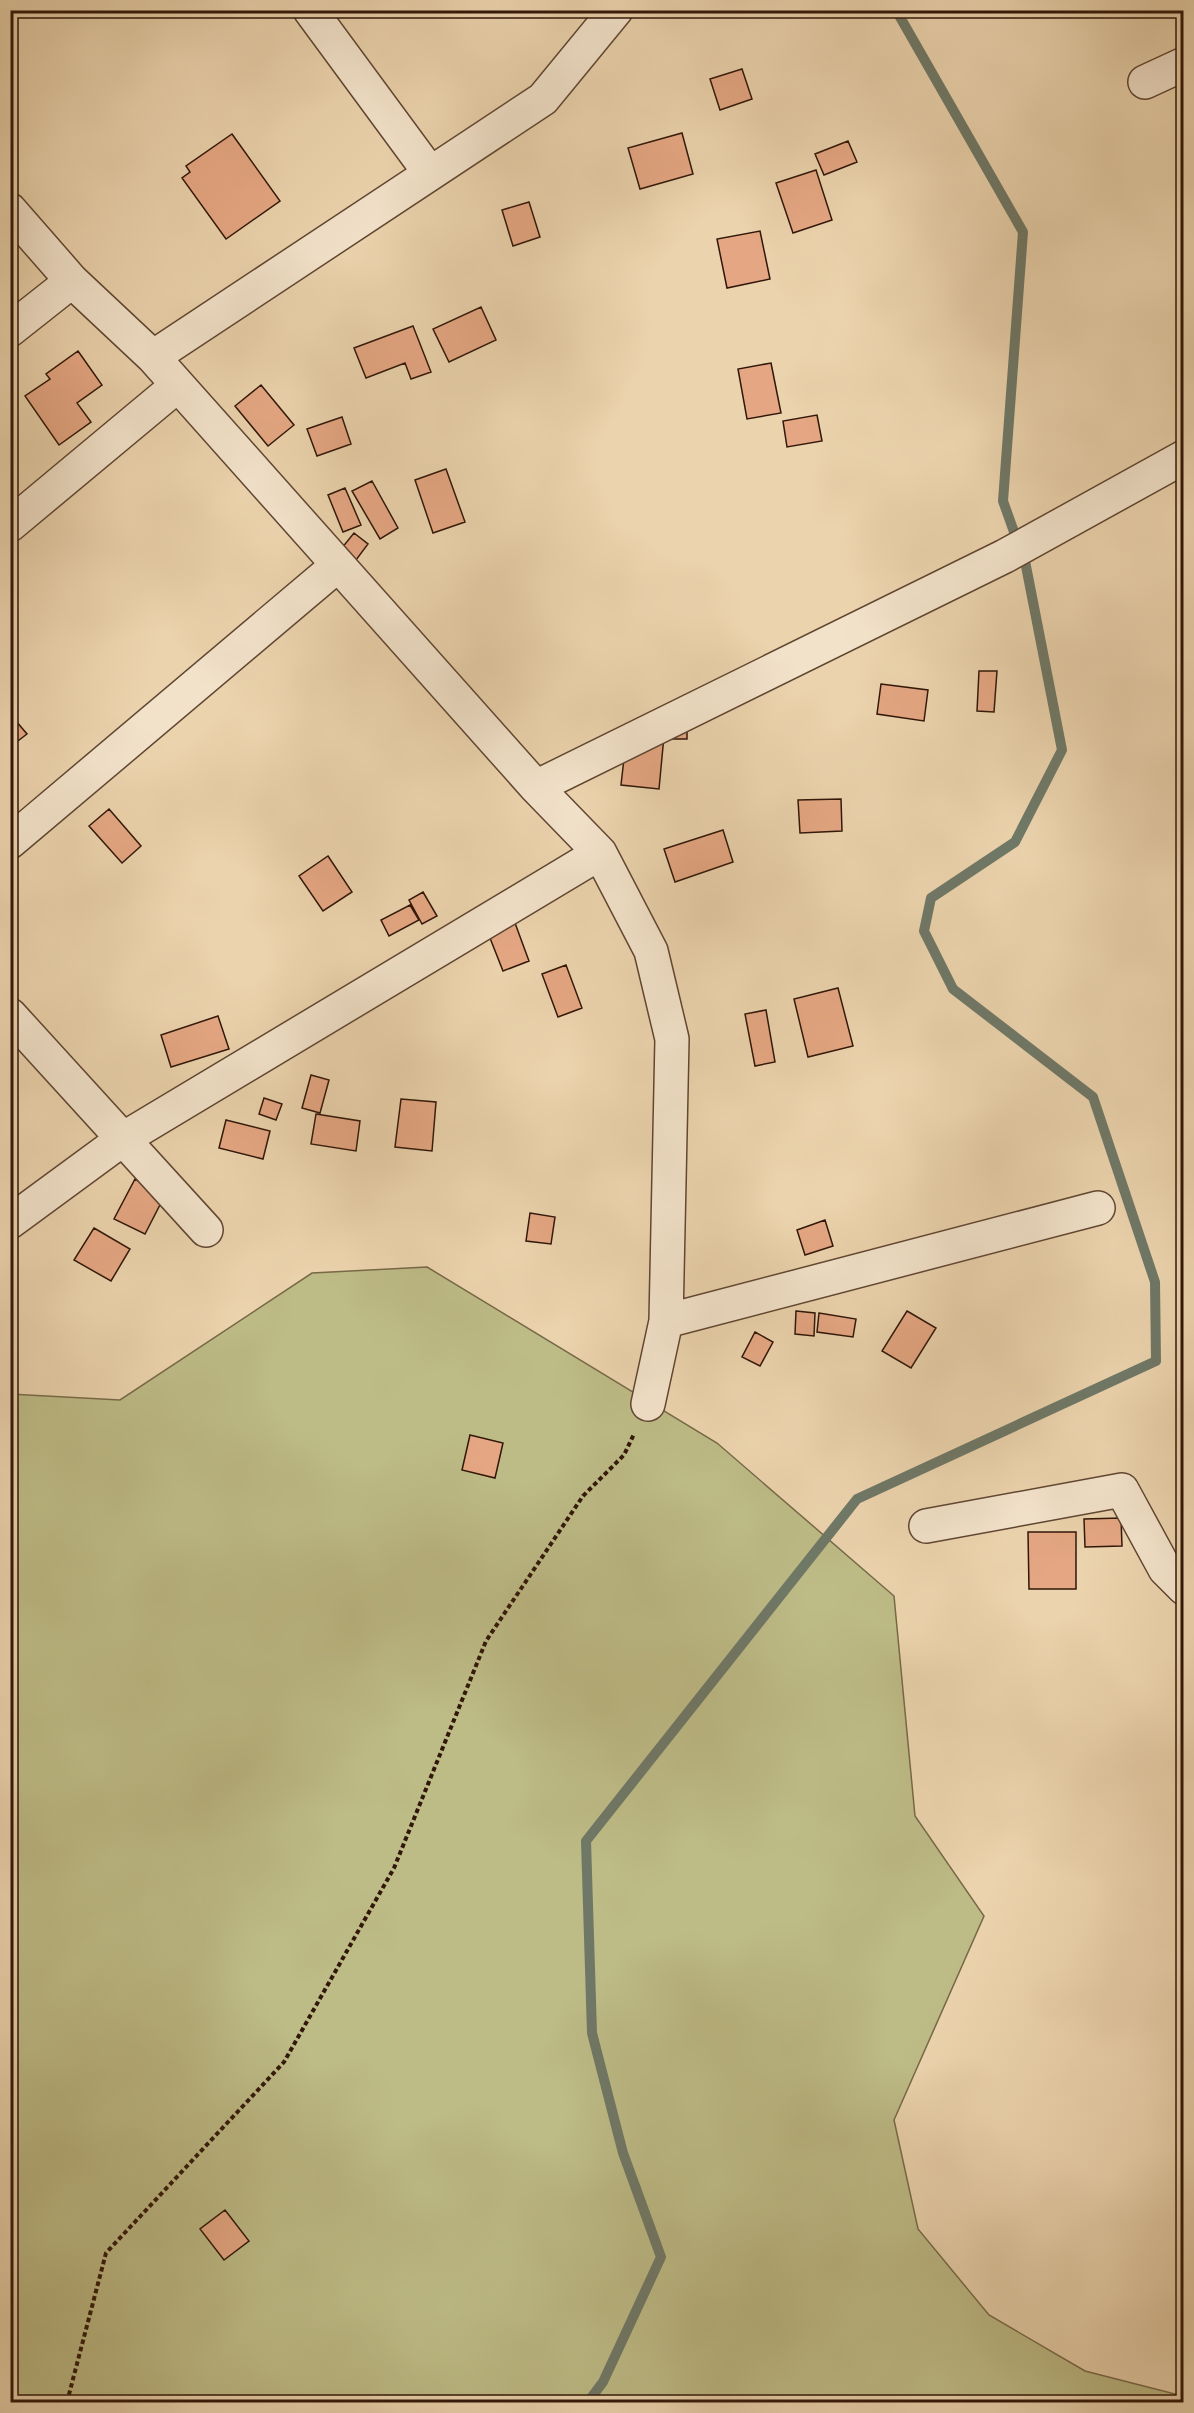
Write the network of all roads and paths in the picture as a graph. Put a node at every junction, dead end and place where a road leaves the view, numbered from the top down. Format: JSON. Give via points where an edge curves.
{"nodes":[{"id":1,"x":310,"y":10,"type":"edge"},
{"id":2,"x":616,"y":10,"type":"edge"},
{"id":3,"x":1184,"y":64,"type":"edge"},
{"id":4,"x":1145,"y":82,"type":"dead end"},
{"id":5,"x":430,"y":173,"type":"junction"},
{"id":6,"x":10,"y":210,"type":"edge"},
{"id":7,"x":72,"y":281,"type":"junction"},
{"id":8,"x":10,"y":330,"type":"edge"},
{"id":9,"x":153,"y":357,"type":"junction"},
{"id":10,"x":178,"y":385,"type":"junction"},
{"id":11,"x":1184,"y":457,"type":"edge"},
{"id":12,"x":10,"y":525,"type":"edge"},
{"id":13,"x":338,"y":565,"type":"junction"},
{"id":14,"x":536,"y":787,"type":"junction"},
{"id":15,"x":10,"y":842,"type":"edge"},
{"id":16,"x":600,"y":853,"type":"junction"},
{"id":17,"x":10,"y":1015,"type":"edge"},
{"id":18,"x":123,"y":1139,"type":"junction"},
{"id":19,"x":1098,"y":1208,"type":"dead end"},
{"id":20,"x":10,"y":1222,"type":"edge"},
{"id":21,"x":206,"y":1230,"type":"dead end"},
{"id":22,"x":666,"y":1321,"type":"junction"},
{"id":23,"x":648,"y":1404,"type":"joint"},
{"id":24,"x":926,"y":1526,"type":"dead end"},
{"id":25,"x":1184,"y":1588,"type":"edge"},
{"id":26,"x":67,"y":2403,"type":"edge"}],
"edges":[{"from":1,"to":5,"type":"street"},
{"from":2,"to":5,"type":"street","via":[[543,99]]},
{"from":3,"to":4,"type":"street"},
{"from":5,"to":9,"type":"street"},
{"from":6,"to":7,"type":"street"},
{"from":7,"to":8,"type":"street"},
{"from":7,"to":9,"type":"street"},
{"from":9,"to":10,"type":"street"},
{"from":10,"to":12,"type":"street"},
{"from":10,"to":13,"type":"street"},
{"from":11,"to":14,"type":"street","via":[[1005,556]]},
{"from":13,"to":14,"type":"street"},
{"from":13,"to":15,"type":"street"},
{"from":14,"to":16,"type":"street"},
{"from":16,"to":18,"type":"street"},
{"from":16,"to":22,"type":"street","via":[[651,951],[672,1039]]},
{"from":17,"to":18,"type":"street"},
{"from":18,"to":20,"type":"street"},
{"from":18,"to":21,"type":"street"},
{"from":19,"to":22,"type":"street"},
{"from":22,"to":23,"type":"street"},
{"from":23,"to":26,"type":"path","via":[[624,1455],[583,1496],[486,1641],[394,1868],[284,2062],[106,2253]]},
{"from":24,"to":25,"type":"street","via":[[1122,1490],[1165,1569]]}]}
